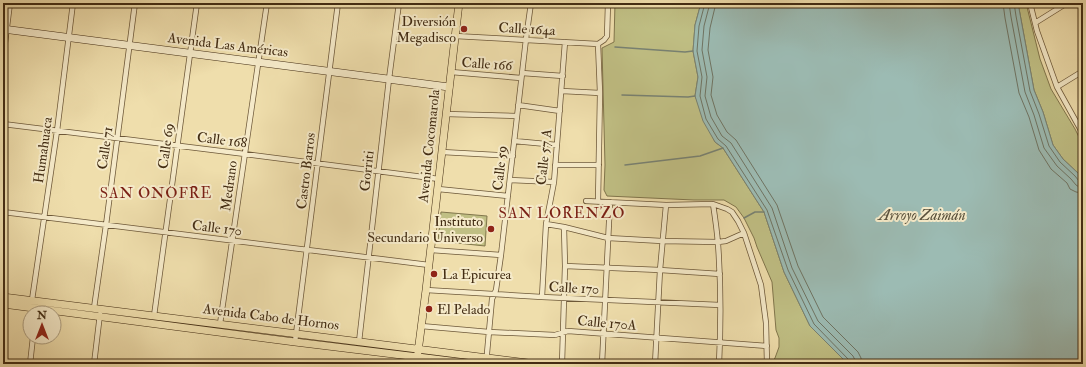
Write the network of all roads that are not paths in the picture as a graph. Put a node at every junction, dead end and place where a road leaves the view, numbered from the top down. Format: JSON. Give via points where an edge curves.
{"nodes":[{"id":1,"x":10,"y":3,"type":"edge"},
{"id":2,"x":73,"y":3,"type":"edge"},
{"id":3,"x":135,"y":3,"type":"edge"},
{"id":4,"x":197,"y":3,"type":"edge"},
{"id":5,"x":267,"y":3,"type":"edge"},
{"id":6,"x":338,"y":3,"type":"edge"},
{"id":7,"x":399,"y":3,"type":"edge"},
{"id":8,"x":459,"y":3,"type":"edge"},
{"id":9,"x":531,"y":3,"type":"edge"},
{"id":10,"x":608,"y":3,"type":"edge"},
{"id":11,"x":1030,"y":3,"type":"edge"},
{"id":12,"x":1067,"y":3,"type":"edge"},
{"id":13,"x":1035,"y":23,"type":"junction"},
{"id":14,"x":5,"y":29,"type":"edge"},
{"id":15,"x":455,"y":36,"type":"junction"},
{"id":16,"x":69,"y":38,"type":"junction"},
{"id":17,"x":526,"y":39,"type":"junction"},
{"id":18,"x":566,"y":42,"type":"junction"},
{"id":19,"x":598,"y":44,"type":"junction"},
{"id":20,"x":130,"y":46,"type":"junction"},
{"id":21,"x":190,"y":53,"type":"junction"},
{"id":22,"x":3,"y":59,"type":"edge"},
{"id":23,"x":259,"y":62,"type":"junction"},
{"id":24,"x":329,"y":71,"type":"junction"},
{"id":25,"x":1083,"y":71,"type":"edge"},
{"id":26,"x":451,"y":72,"type":"junction"},
{"id":27,"x":522,"y":75,"type":"junction"},
{"id":28,"x":563,"y":76,"type":"junction"},
{"id":29,"x":389,"y":79,"type":"junction"},
{"id":30,"x":449,"y":87,"type":"junction"},
{"id":31,"x":1057,"y":87,"type":"junction"},
{"id":32,"x":562,"y":91,"type":"junction"},
{"id":33,"x":600,"y":93,"type":"junction"},
{"id":34,"x":518,"y":105,"type":"junction"},
{"id":35,"x":560,"y":111,"type":"junction"},
{"id":36,"x":446,"y":114,"type":"junction"},
{"id":37,"x":517,"y":116,"type":"junction"},
{"id":38,"x":3,"y":124,"type":"edge"},
{"id":39,"x":57,"y":131,"type":"junction"},
{"id":40,"x":1083,"y":134,"type":"edge"},
{"id":41,"x":118,"y":138,"type":"junction"},
{"id":42,"x":514,"y":141,"type":"junction"},
{"id":43,"x":557,"y":145,"type":"junction"},
{"id":44,"x":177,"y":146,"type":"junction"},
{"id":45,"x":442,"y":152,"type":"junction"},
{"id":46,"x":245,"y":154,"type":"junction"},
{"id":47,"x":513,"y":156,"type":"junction"},
{"id":48,"x":318,"y":164,"type":"junction"},
{"id":49,"x":555,"y":165,"type":"junction"},
{"id":50,"x":599,"y":165,"type":"junction"},
{"id":51,"x":378,"y":171,"type":"junction"},
{"id":52,"x":439,"y":179,"type":"junction"},
{"id":53,"x":510,"y":180,"type":"junction"},
{"id":54,"x":554,"y":182,"type":"junction"},
{"id":55,"x":438,"y":189,"type":"junction"},
{"id":56,"x":508,"y":196,"type":"junction"},
{"id":57,"x":586,"y":201,"type":"dead end"},
{"id":58,"x":598,"y":202,"type":"junction"},
{"id":59,"x":610,"y":202,"type":"junction"},
{"id":60,"x":713,"y":204,"type":"junction"},
{"id":61,"x":666,"y":205,"type":"junction"},
{"id":62,"x":3,"y":212,"type":"edge"},
{"id":63,"x":44,"y":217,"type":"junction"},
{"id":64,"x":546,"y":224,"type":"junction"},
{"id":65,"x":106,"y":225,"type":"junction"},
{"id":66,"x":564,"y":227,"type":"junction"},
{"id":67,"x":166,"y":232,"type":"junction"},
{"id":68,"x":744,"y":233,"type":"junction"},
{"id":69,"x":608,"y":238,"type":"junction"},
{"id":70,"x":232,"y":241,"type":"junction"},
{"id":71,"x":662,"y":241,"type":"junction"},
{"id":72,"x":718,"y":242,"type":"junction"},
{"id":73,"x":307,"y":250,"type":"junction"},
{"id":74,"x":431,"y":250,"type":"junction"},
{"id":75,"x":501,"y":255,"type":"junction"},
{"id":76,"x":368,"y":258,"type":"junction"},
{"id":77,"x":429,"y":265,"type":"junction"},
{"id":78,"x":564,"y":266,"type":"junction"},
{"id":79,"x":607,"y":268,"type":"junction"},
{"id":80,"x":660,"y":270,"type":"junction"},
{"id":81,"x":720,"y":274,"type":"junction"},
{"id":82,"x":426,"y":290,"type":"junction"},
{"id":83,"x":494,"y":294,"type":"junction"},
{"id":84,"x":3,"y":297,"type":"edge"},
{"id":85,"x":542,"y":297,"type":"junction"},
{"id":86,"x":564,"y":298,"type":"junction"},
{"id":87,"x":32,"y":300,"type":"junction"},
{"id":88,"x":605,"y":300,"type":"junction"},
{"id":89,"x":658,"y":303,"type":"junction"},
{"id":90,"x":3,"y":304,"type":"edge"},
{"id":91,"x":720,"y":305,"type":"junction"},
{"id":92,"x":22,"y":308,"type":"edge"},
{"id":93,"x":94,"y":308,"type":"junction"},
{"id":94,"x":62,"y":313,"type":"edge"},
{"id":95,"x":154,"y":316,"type":"junction"},
{"id":96,"x":100,"y":317,"type":"junction"},
{"id":97,"x":220,"y":324,"type":"junction"},
{"id":98,"x":421,"y":326,"type":"junction"},
{"id":99,"x":489,"y":332,"type":"junction"},
{"id":100,"x":563,"y":333,"type":"junction"},
{"id":101,"x":296,"y":334,"type":"junction"},
{"id":102,"x":604,"y":334,"type":"junction"},
{"id":103,"x":656,"y":338,"type":"junction"},
{"id":104,"x":296,"y":342,"type":"junction"},
{"id":105,"x":359,"y":342,"type":"junction"},
{"id":106,"x":720,"y":342,"type":"junction"},
{"id":107,"x":32,"y":345,"type":"edge"},
{"id":108,"x":767,"y":346,"type":"junction"},
{"id":109,"x":417,"y":357,"type":"edge"},
{"id":110,"x":486,"y":361,"type":"edge"},
{"id":111,"x":30,"y":364,"type":"edge"},
{"id":112,"x":94,"y":364,"type":"edge"},
{"id":113,"x":475,"y":364,"type":"edge"},
{"id":114,"x":536,"y":364,"type":"edge"},
{"id":115,"x":562,"y":364,"type":"edge"},
{"id":116,"x":602,"y":364,"type":"edge"},
{"id":117,"x":655,"y":364,"type":"edge"},
{"id":118,"x":719,"y":364,"type":"edge"},
{"id":119,"x":767,"y":364,"type":"edge"}],
"edges":[{"from":1,"to":14,"type":"street"},
{"from":2,"to":16,"type":"street","name":"Humahuaca"},
{"from":3,"to":20,"type":"street","name":"Calle 71"},
{"from":4,"to":21,"type":"street","name":"Calle 69"},
{"from":5,"to":23,"type":"street","name":"Medrano"},
{"from":6,"to":24,"type":"street","name":"Castro Barros"},
{"from":7,"to":29,"type":"street","name":"Gorriti"},
{"from":8,"to":15,"type":"main road","name":"Avenida Cocomarola"},
{"from":9,"to":17,"type":"street","name":"Calle 59"},
{"from":10,"to":19,"type":"street","via":[[607,36]]},
{"from":11,"to":13,"type":"street"},
{"from":12,"to":13,"type":"street"},
{"from":13,"to":31,"type":"street"},
{"from":14,"to":16,"type":"main road","name":"Avenida Las Américas"},
{"from":14,"to":22,"type":"street"},
{"from":15,"to":17,"type":"street","name":"Calle 164a"},
{"from":15,"to":26,"type":"main road","name":"Avenida Cocomarola"},
{"from":16,"to":20,"type":"main road","name":"Avenida Las Américas"},
{"from":16,"to":39,"type":"street","name":"Humahuaca"},
{"from":17,"to":18,"type":"street","name":"Calle 164a"},
{"from":17,"to":27,"type":"street","name":"Calle 59"},
{"from":18,"to":19,"type":"street","name":"Calle 164a"},
{"from":18,"to":28,"type":"street","name":"Calle 57 A"},
{"from":19,"to":33,"type":"street"},
{"from":20,"to":21,"type":"main road","name":"Avenida Las Américas"},
{"from":20,"to":41,"type":"street","name":"Calle 71"},
{"from":21,"to":23,"type":"main road","name":"Avenida Las Américas"},
{"from":21,"to":44,"type":"street","name":"Calle 69"},
{"from":23,"to":24,"type":"main road","name":"Avenida Las Américas"},
{"from":23,"to":46,"type":"street","name":"Medrano"},
{"from":24,"to":29,"type":"main road","name":"Avenida Las Américas"},
{"from":24,"to":48,"type":"street","name":"Castro Barros"},
{"from":25,"to":31,"type":"street"},
{"from":26,"to":27,"type":"street","name":"Calle 166"},
{"from":26,"to":30,"type":"main road","name":"Avenida Cocomarola"},
{"from":27,"to":28,"type":"street","name":"Calle 166"},
{"from":27,"to":34,"type":"street","name":"Calle 59"},
{"from":28,"to":32,"type":"street","name":"Calle 57 A"},
{"from":29,"to":30,"type":"main road","name":"Avenida Las Américas"},
{"from":29,"to":51,"type":"street","name":"Gorriti"},
{"from":30,"to":36,"type":"main road","name":"Avenida Cocomarola"},
{"from":31,"to":40,"type":"street"},
{"from":32,"to":33,"type":"street"},
{"from":32,"to":35,"type":"street","name":"Calle 57 A"},
{"from":33,"to":50,"type":"street"},
{"from":34,"to":35,"type":"street"},
{"from":34,"to":37,"type":"street","name":"Calle 59"},
{"from":35,"to":43,"type":"street","name":"Calle 57 A"},
{"from":36,"to":37,"type":"street"},
{"from":36,"to":45,"type":"main road","name":"Avenida Cocomarola"},
{"from":37,"to":42,"type":"street","name":"Calle 59"},
{"from":38,"to":39,"type":"street","name":"Calle 168"},
{"from":39,"to":41,"type":"street","name":"Calle 168"},
{"from":39,"to":63,"type":"street","name":"Humahuaca"},
{"from":41,"to":44,"type":"street","name":"Calle 168"},
{"from":41,"to":65,"type":"street","name":"Calle 71"},
{"from":42,"to":43,"type":"street"},
{"from":42,"to":47,"type":"street","name":"Calle 59"},
{"from":43,"to":49,"type":"street","name":"Calle 57 A"},
{"from":44,"to":46,"type":"street","name":"Calle 168"},
{"from":44,"to":67,"type":"street","name":"Calle 69"},
{"from":45,"to":47,"type":"street"},
{"from":45,"to":52,"type":"main road","name":"Avenida Cocomarola"},
{"from":46,"to":48,"type":"street","name":"Calle 168"},
{"from":46,"to":70,"type":"street","name":"Medrano"},
{"from":47,"to":53,"type":"street","name":"Calle 59"},
{"from":48,"to":51,"type":"street","name":"Calle 168"},
{"from":48,"to":73,"type":"street","name":"Castro Barros"},
{"from":49,"to":50,"type":"street"},
{"from":49,"to":54,"type":"street","name":"Calle 57 A"},
{"from":50,"to":58,"type":"street"},
{"from":51,"to":52,"type":"street","name":"Calle 168"},
{"from":51,"to":76,"type":"street","name":"Gorriti"},
{"from":52,"to":55,"type":"main road","name":"Avenida Cocomarola"},
{"from":53,"to":54,"type":"street"},
{"from":53,"to":56,"type":"street","name":"Calle 59"},
{"from":54,"to":64,"type":"street","name":"Calle 57 A"},
{"from":55,"to":56,"type":"street"},
{"from":55,"to":74,"type":"main road","name":"Avenida Cocomarola"},
{"from":56,"to":75,"type":"street","name":"Calle 59"},
{"from":57,"to":58,"type":"street"},
{"from":58,"to":59,"type":"street"},
{"from":59,"to":61,"type":"street"},
{"from":59,"to":69,"type":"street"},
{"from":60,"to":61,"type":"street"},
{"from":60,"to":68,"type":"street","via":[[732,212]]},
{"from":60,"to":72,"type":"street"},
{"from":61,"to":71,"type":"street"},
{"from":62,"to":63,"type":"street","name":"Calle 170"},
{"from":63,"to":65,"type":"street","name":"Calle 170"},
{"from":63,"to":87,"type":"street","name":"Humahuaca"},
{"from":64,"to":66,"type":"street"},
{"from":64,"to":85,"type":"street","name":"Calle 57 A"},
{"from":65,"to":67,"type":"street","name":"Calle 170"},
{"from":65,"to":93,"type":"street","name":"Calle 71"},
{"from":66,"to":69,"type":"street"},
{"from":66,"to":78,"type":"street"},
{"from":67,"to":70,"type":"street","name":"Calle 170"},
{"from":67,"to":95,"type":"street","name":"Calle 69"},
{"from":68,"to":72,"type":"street"},
{"from":68,"to":108,"type":"street","via":[[761,285]]},
{"from":69,"to":71,"type":"street"},
{"from":69,"to":79,"type":"street"},
{"from":70,"to":73,"type":"street","name":"Calle 170"},
{"from":70,"to":97,"type":"street","name":"Medrano"},
{"from":71,"to":72,"type":"street"},
{"from":71,"to":80,"type":"street"},
{"from":72,"to":81,"type":"street"},
{"from":73,"to":76,"type":"street","name":"Calle 170"},
{"from":73,"to":101,"type":"street","name":"Castro Barros"},
{"from":74,"to":75,"type":"street"},
{"from":74,"to":77,"type":"main road","name":"Avenida Cocomarola"},
{"from":75,"to":83,"type":"street","name":"Calle 59"},
{"from":76,"to":77,"type":"street","name":"Calle 170"},
{"from":76,"to":105,"type":"street","name":"Gorriti"},
{"from":77,"to":82,"type":"main road","name":"Avenida Cocomarola"},
{"from":78,"to":79,"type":"street"},
{"from":78,"to":86,"type":"street"},
{"from":79,"to":80,"type":"street"},
{"from":79,"to":88,"type":"street"},
{"from":80,"to":81,"type":"street"},
{"from":80,"to":89,"type":"street"},
{"from":81,"to":91,"type":"street"},
{"from":82,"to":83,"type":"street","name":"Calle 170"},
{"from":82,"to":98,"type":"main road","name":"Avenida Cocomarola"},
{"from":83,"to":85,"type":"street","name":"Calle 170"},
{"from":83,"to":99,"type":"street","name":"Calle 59"},
{"from":84,"to":87,"type":"main road","name":"Avenida Cabo de Hornos"},
{"from":85,"to":86,"type":"street","name":"Calle 170"},
{"from":86,"to":88,"type":"street","name":"Calle 170"},
{"from":86,"to":100,"type":"street"},
{"from":87,"to":93,"type":"main road","name":"Avenida Cabo de Hornos"},
{"from":88,"to":89,"type":"street","name":"Calle 170"},
{"from":88,"to":102,"type":"street"},
{"from":89,"to":91,"type":"street","name":"Calle 170"},
{"from":89,"to":103,"type":"street"},
{"from":90,"to":92,"type":"main road","name":"Avenida Cabo de Hornos"},
{"from":91,"to":106,"type":"street"},
{"from":93,"to":95,"type":"main road","name":"Avenida Cabo de Hornos"},
{"from":93,"to":96,"type":"street","via":[[100,312]]},
{"from":94,"to":96,"type":"main road","name":"Avenida Cabo de Hornos"},
{"from":95,"to":97,"type":"main road","name":"Avenida Cabo de Hornos"},
{"from":96,"to":104,"type":"main road","name":"Avenida Cabo de Hornos"},
{"from":96,"to":112,"type":"street"},
{"from":97,"to":101,"type":"main road","name":"Avenida Cabo de Hornos"},
{"from":98,"to":99,"type":"street","name":"Calle 170A"},
{"from":98,"to":109,"type":"main road","name":"Avenida Cocomarola"},
{"from":99,"to":100,"type":"street","name":"Calle 170A","via":[[555,336]]},
{"from":99,"to":110,"type":"street","name":"Calle 59"},
{"from":100,"to":102,"type":"street","name":"Calle 170A","via":[[568,331]]},
{"from":100,"to":115,"type":"street"},
{"from":101,"to":104,"type":"street","name":"Castro Barros"},
{"from":101,"to":105,"type":"main road","name":"Avenida Cabo de Hornos"},
{"from":102,"to":103,"type":"street","name":"Calle 170A"},
{"from":102,"to":116,"type":"street"},
{"from":103,"to":106,"type":"street","name":"Calle 170A"},
{"from":103,"to":117,"type":"street"},
{"from":104,"to":109,"type":"main road","name":"Avenida Cabo de Hornos"},
{"from":105,"to":109,"type":"main road","name":"Avenida Cabo de Hornos"},
{"from":106,"to":108,"type":"street","name":"Calle 170A"},
{"from":106,"to":118,"type":"street"},
{"from":107,"to":111,"type":"street"},
{"from":108,"to":119,"type":"street"},
{"from":109,"to":110,"type":"main road","name":"Avenida Cabo de Hornos"},
{"from":109,"to":113,"type":"main road","name":"Avenida Cabo de Hornos"},
{"from":110,"to":114,"type":"main road","name":"Avenida Cabo de Hornos"}]}
